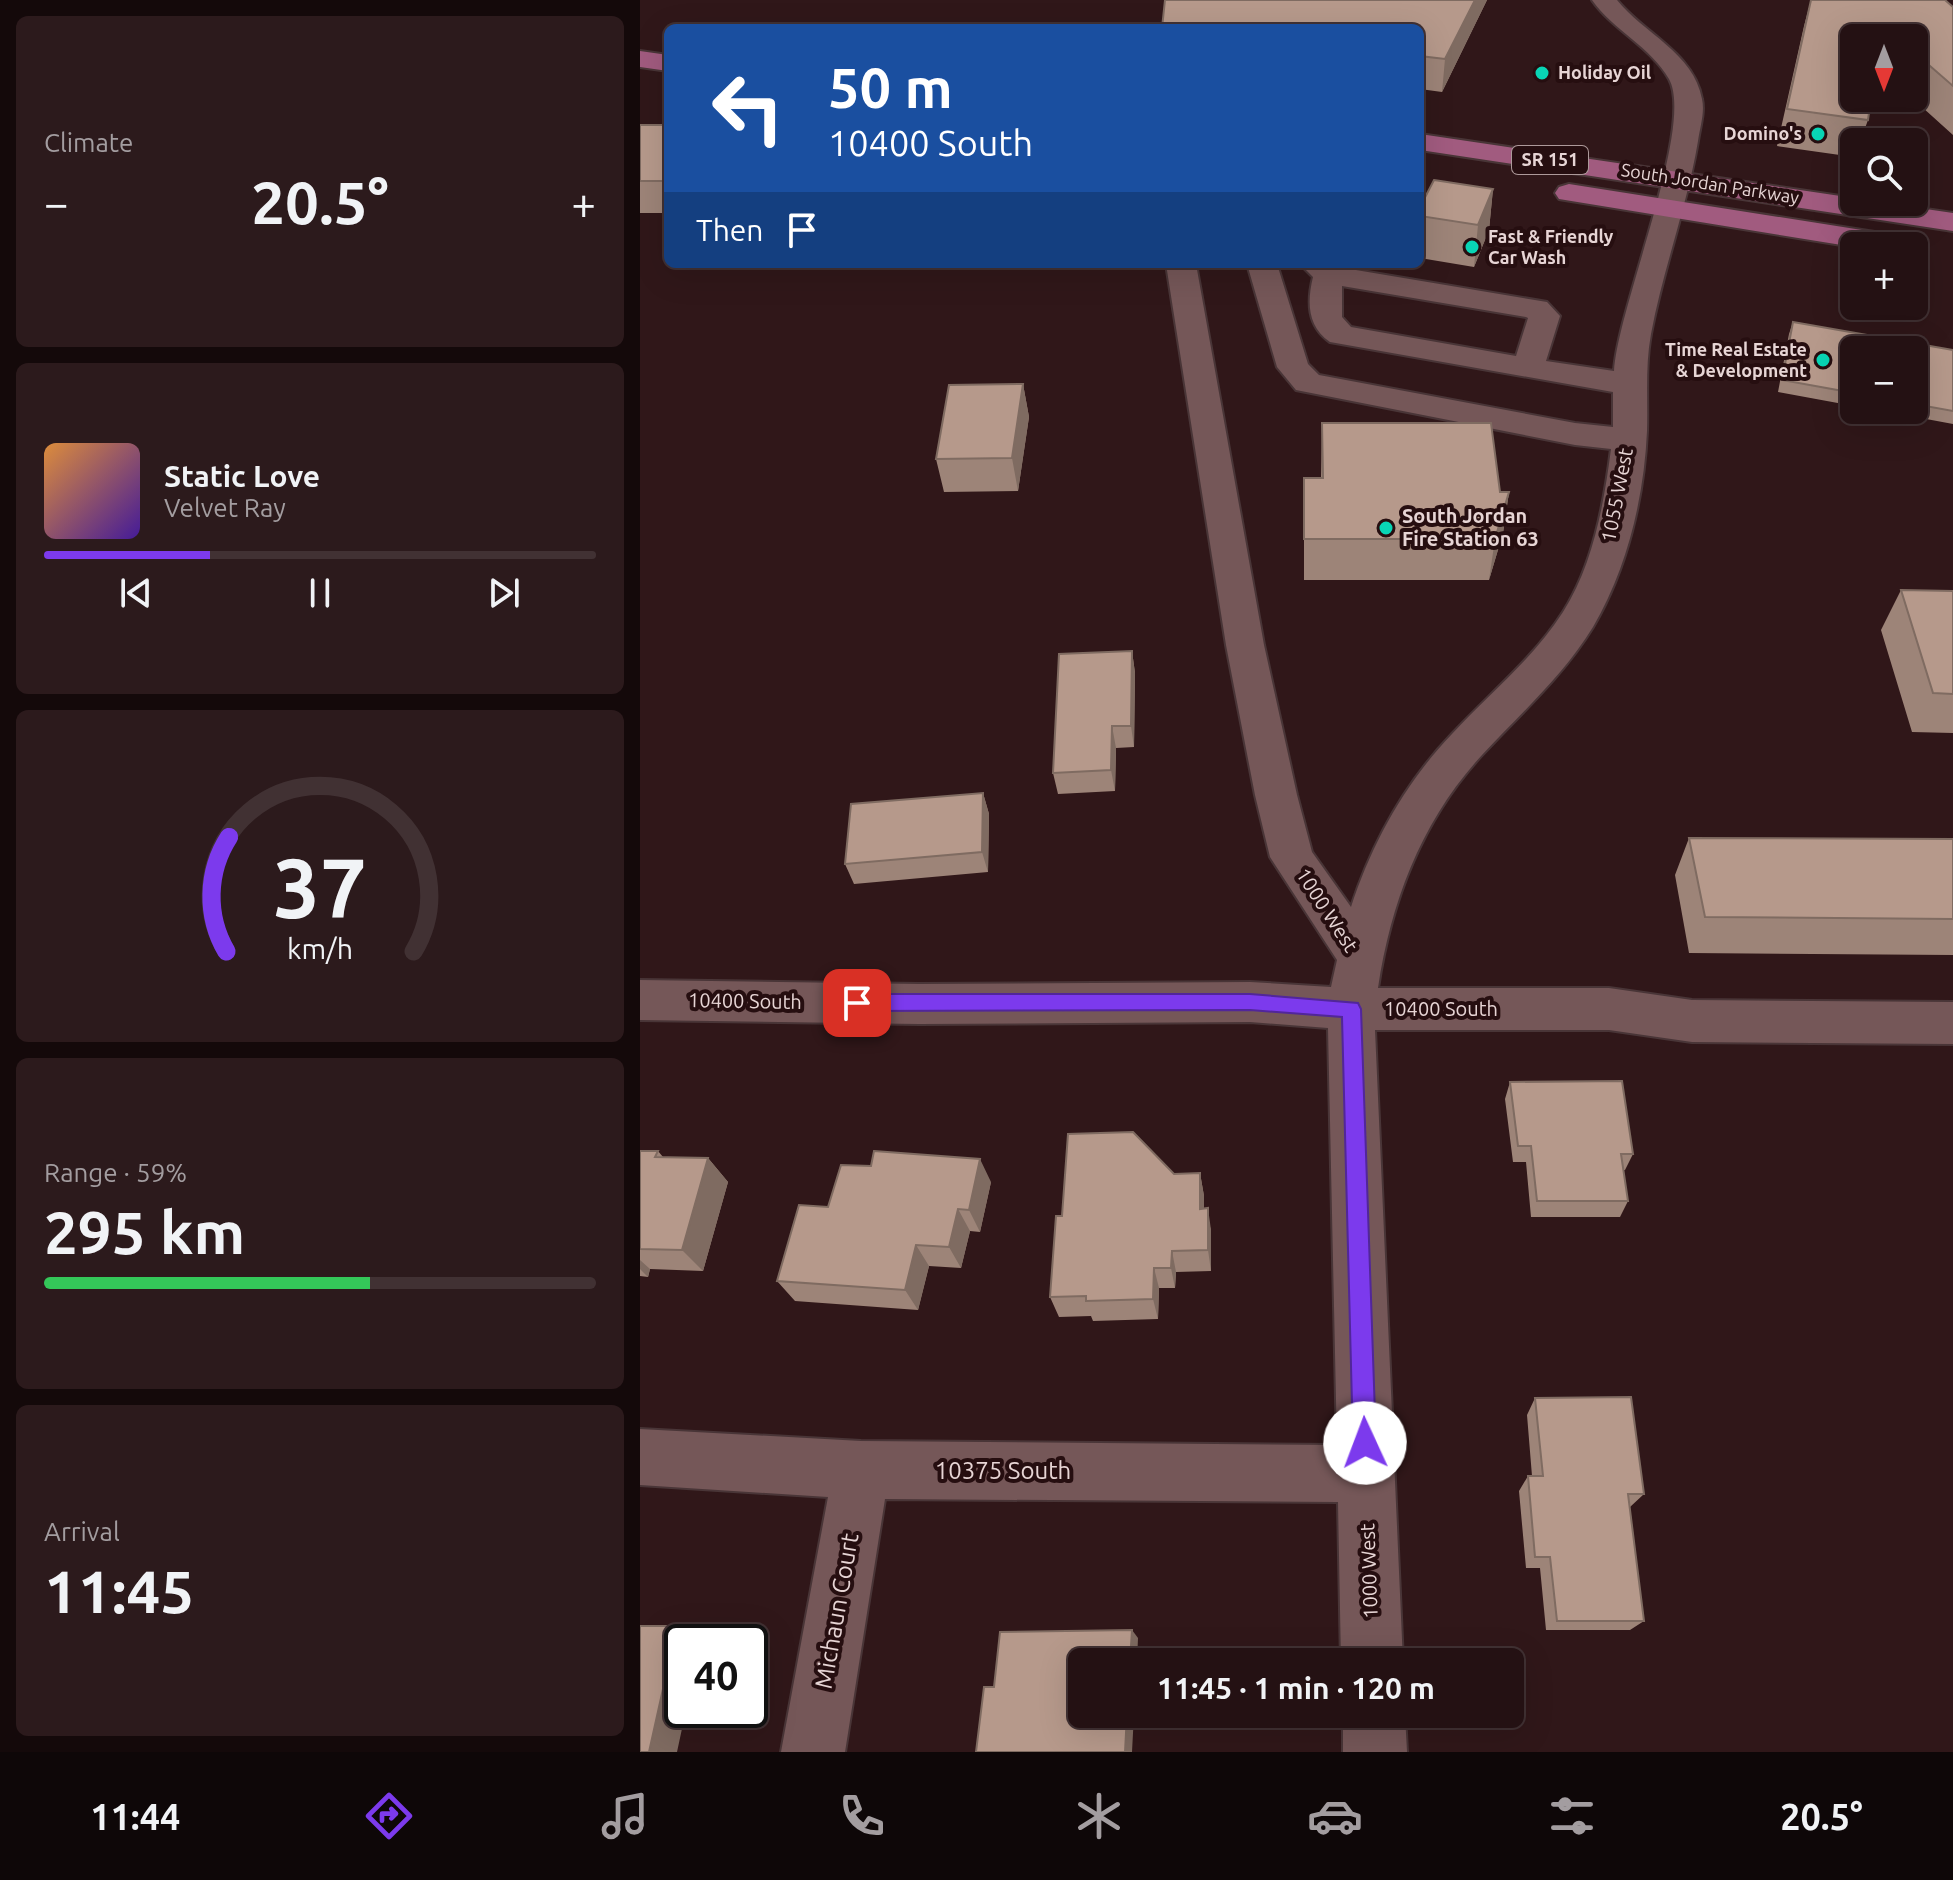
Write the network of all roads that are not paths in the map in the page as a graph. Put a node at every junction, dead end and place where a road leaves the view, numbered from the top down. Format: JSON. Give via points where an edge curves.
{"nodes":[{"id":1,"x":1604,"y":0,"type":"edge"},
{"id":2,"x":640,"y":59,"type":"edge"},
{"id":3,"x":664,"y":62,"type":"edge"},
{"id":4,"x":1424,"y":143,"type":"edge"},
{"id":5,"x":1542,"y":189,"type":"dead end"},
{"id":6,"x":1675,"y":194,"type":"junction"},
{"id":7,"x":1953,"y":222,"type":"edge"},
{"id":8,"x":1848,"y":232,"type":"edge"},
{"id":9,"x":1182,"y":268,"type":"edge"},
{"id":10,"x":1263,"y":268,"type":"edge"},
{"id":11,"x":1322,"y":270,"type":"edge"},
{"id":12,"x":1528,"y":368,"type":"junction"},
{"id":13,"x":1630,"y":384,"type":"junction"},
{"id":14,"x":1629,"y":440,"type":"junction"},
{"id":15,"x":1359,"y":956,"type":"junction"},
{"id":16,"x":640,"y":1000,"type":"edge"},
{"id":17,"x":1351,"y":1009,"type":"junction"},
{"id":18,"x":1953,"y":1023,"type":"edge"},
{"id":19,"x":640,"y":1457,"type":"edge"},
{"id":20,"x":861,"y":1470,"type":"junction"},
{"id":21,"x":1366,"y":1474,"type":"junction"},
{"id":22,"x":1372,"y":1648,"type":"edge"},
{"id":23,"x":1374,"y":1728,"type":"edge"},
{"id":24,"x":813,"y":1752,"type":"edge"},
{"id":25,"x":1375,"y":1752,"type":"edge"}],
"edges":[{"from":1,"to":6,"type":"street","name":"1055 West","via":[[1635,34],[1670,60],[1685,81],[1690,102]]},
{"from":2,"to":3,"type":"main road"},
{"from":4,"to":6,"type":"main road","name":"South Jordan Parkway","number":"SR 151"},
{"from":5,"to":6,"type":"main road","name":"South Jordan Parkway","number":"SR 151"},
{"from":6,"to":7,"type":"main road","name":"South Jordan Parkway","number":"SR 151"},
{"from":6,"to":8,"type":"main road","name":"South Jordan Parkway","number":"SR 151"},
{"from":6,"to":13,"type":"street","name":"1055 West","via":[[1640,309]]},
{"from":9,"to":15,"type":"street","name":"1000 West","via":[[1237,601],[1276,795],[1292,857]]},
{"from":10,"to":14,"type":"street","via":[[1293,367],[1308,383],[1560,432]]},
{"from":11,"to":12,"type":"street","via":[[1331,328],[1341,335]]},
{"from":11,"to":12,"type":"street","via":[[1536,309],[1544,316]]},
{"from":12,"to":13,"type":"street"},
{"from":13,"to":14,"type":"street","name":"1055 West"},
{"from":14,"to":15,"type":"street","name":"1055 West","via":[[1616,520],[1578,619],[1545,666],[1430,789],[1376,894]]},
{"from":15,"to":17,"type":"street","name":"1000 West"},
{"from":16,"to":17,"type":"street","name":"10400 South","via":[[1250,1002]]},
{"from":17,"to":18,"type":"street","name":"10400 South","via":[[1609,1009],[1692,1021]]},
{"from":17,"to":21,"type":"street","name":"1000 West"},
{"from":19,"to":20,"type":"street","name":"10375 South"},
{"from":20,"to":21,"type":"street","name":"10375 South"},
{"from":20,"to":24,"type":"street","name":"Michaun Court"},
{"from":21,"to":22,"type":"street","name":"1000 West"},
{"from":23,"to":25,"type":"street"}]}
